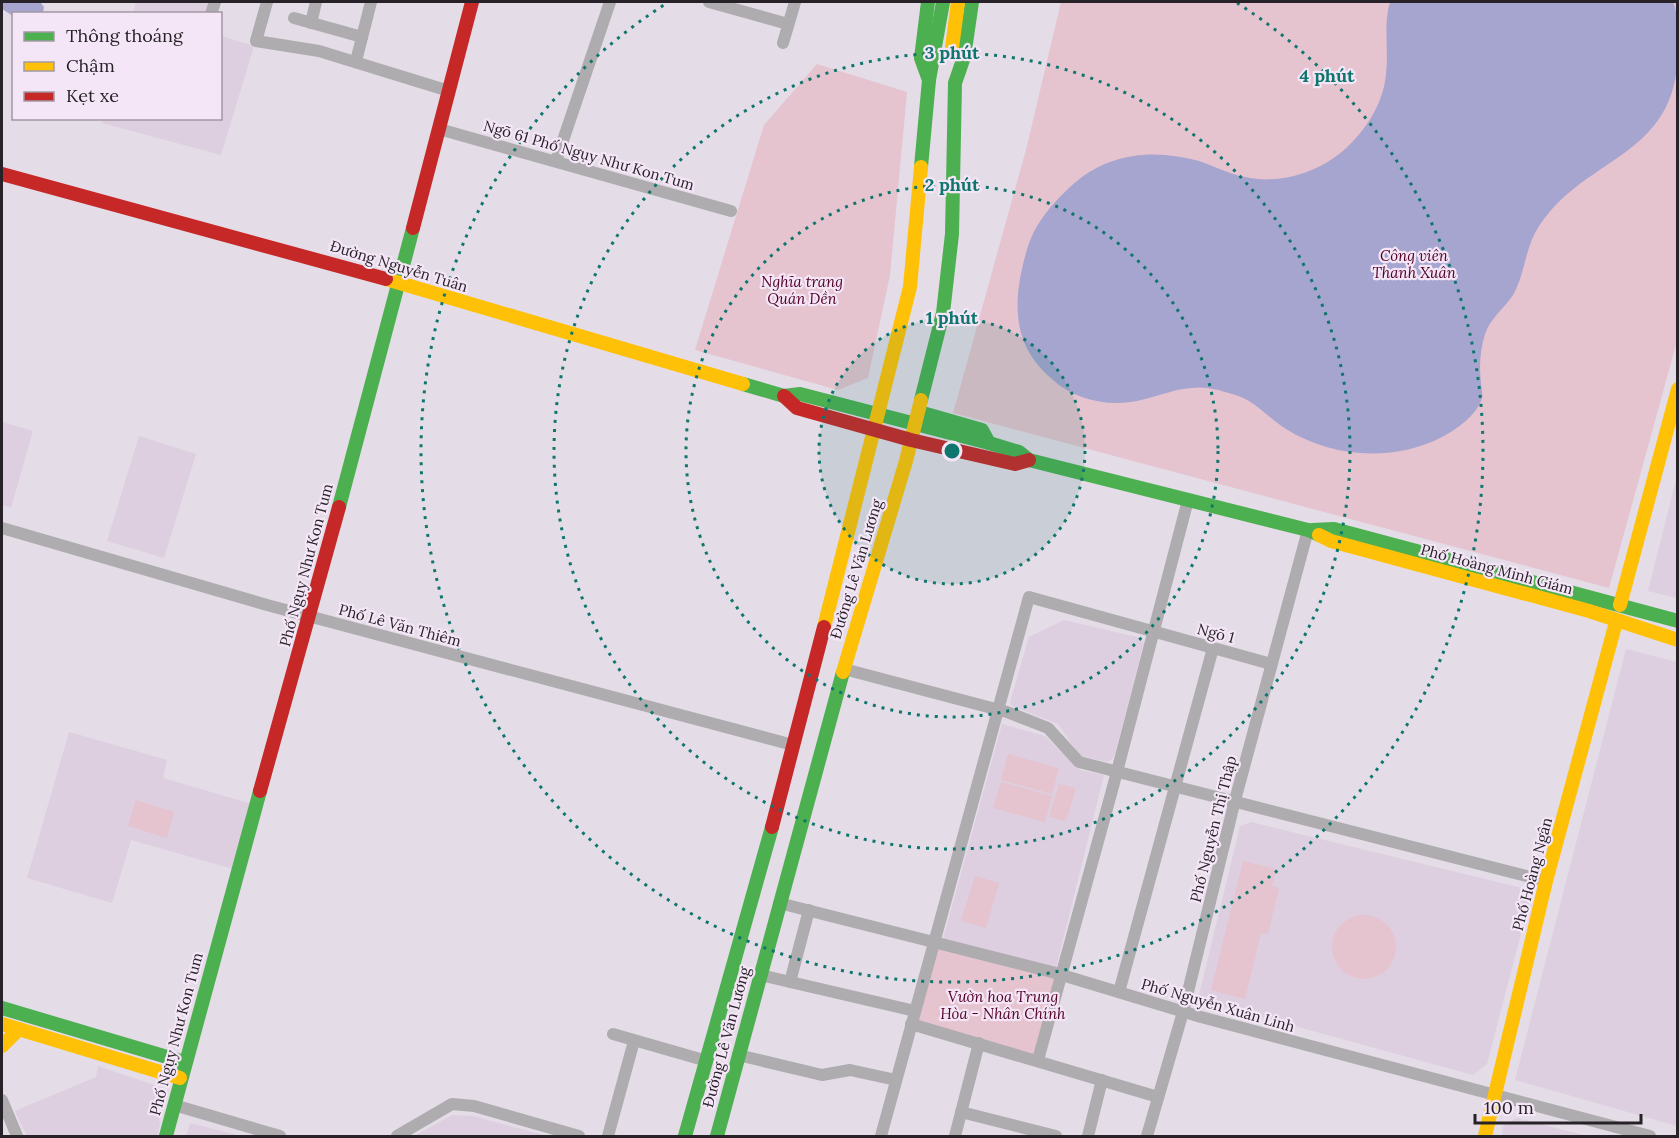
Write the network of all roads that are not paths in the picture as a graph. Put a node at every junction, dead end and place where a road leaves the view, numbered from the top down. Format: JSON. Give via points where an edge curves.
{"nodes":[{"id":1,"x":267,"y":2,"type":"edge"},
{"id":2,"x":316,"y":2,"type":"edge"},
{"id":3,"x":371,"y":2,"type":"edge"},
{"id":4,"x":472,"y":2,"type":"edge"},
{"id":5,"x":610,"y":2,"type":"edge"},
{"id":6,"x":709,"y":2,"type":"edge"},
{"id":7,"x":795,"y":2,"type":"edge"},
{"id":8,"x":928,"y":2,"type":"edge"},
{"id":9,"x":943,"y":2,"type":"edge"},
{"id":10,"x":958,"y":2,"type":"edge"},
{"id":11,"x":972,"y":2,"type":"edge"},
{"id":12,"x":294,"y":18,"type":"dead end"},
{"id":13,"x":311,"y":23,"type":"junction"},
{"id":14,"x":788,"y":24,"type":"junction"},
{"id":15,"x":362,"y":36,"type":"junction"},
{"id":16,"x":783,"y":43,"type":"dead end"},
{"id":17,"x":356,"y":61,"type":"junction"},
{"id":18,"x":929,"y":80,"type":"junction"},
{"id":19,"x":955,"y":83,"type":"junction"},
{"id":20,"x":449,"y":91,"type":"junction"},
{"id":21,"x":439,"y":129,"type":"junction"},
{"id":22,"x":556,"y":161,"type":"junction"},
{"id":23,"x":2,"y":174,"type":"edge"},
{"id":24,"x":731,"y":211,"type":"dead end"},
{"id":25,"x":399,"y":283,"type":"junction"},
{"id":26,"x":1677,"y":389,"type":"edge"},
{"id":27,"x":784,"y":396,"type":"junction"},
{"id":28,"x":853,"y":407,"type":"junction"},
{"id":29,"x":878,"y":414,"type":"junction"},
{"id":30,"x":918,"y":418,"type":"junction"},
{"id":31,"x":849,"y":423,"type":"junction"},
{"id":32,"x":933,"y":428,"type":"junction"},
{"id":33,"x":873,"y":430,"type":"junction"},
{"id":34,"x":911,"y":440,"type":"junction"},
{"id":35,"x":989,"y":443,"type":"junction"},
{"id":36,"x":929,"y":444,"type":"junction"},
{"id":37,"x":1029,"y":460,"type":"junction"},
{"id":38,"x":1188,"y":500,"type":"junction"},
{"id":39,"x":2,"y":528,"type":"edge"},
{"id":40,"x":1308,"y":530,"type":"junction"},
{"id":41,"x":1620,"y":605,"type":"junction"},
{"id":42,"x":309,"y":616,"type":"junction"},
{"id":43,"x":1677,"y":621,"type":"edge"},
{"id":44,"x":1616,"y":622,"type":"junction"},
{"id":45,"x":1153,"y":632,"type":"junction"},
{"id":46,"x":1677,"y":640,"type":"edge"},
{"id":47,"x":1213,"y":648,"type":"junction"},
{"id":48,"x":1271,"y":664,"type":"junction"},
{"id":49,"x":844,"y":669,"type":"junction"},
{"id":50,"x":996,"y":709,"type":"junction"},
{"id":51,"x":793,"y":745,"type":"junction"},
{"id":52,"x":1117,"y":772,"type":"junction"},
{"id":53,"x":1176,"y":788,"type":"junction"},
{"id":54,"x":1234,"y":804,"type":"junction"},
{"id":55,"x":1546,"y":881,"type":"junction"},
{"id":56,"x":779,"y":903,"type":"junction"},
{"id":57,"x":809,"y":910,"type":"junction"},
{"id":58,"x":934,"y":941,"type":"junction"},
{"id":59,"x":760,"y":975,"type":"junction"},
{"id":60,"x":1063,"y":975,"type":"junction"},
{"id":61,"x":790,"y":982,"type":"junction"},
{"id":62,"x":1119,"y":992,"type":"junction"},
{"id":63,"x":2,"y":1008,"type":"edge"},
{"id":64,"x":915,"y":1011,"type":"junction"},
{"id":65,"x":1183,"y":1012,"type":"junction"},
{"id":66,"x":2,"y":1023,"type":"edge"},
{"id":67,"x":911,"y":1024,"type":"junction"},
{"id":68,"x":19,"y":1029,"type":"junction"},
{"id":69,"x":613,"y":1035,"type":"dead end"},
{"id":70,"x":634,"y":1041,"type":"junction"},
{"id":71,"x":979,"y":1043,"type":"junction"},
{"id":72,"x":2,"y":1046,"type":"edge"},
{"id":73,"x":738,"y":1055,"type":"junction"},
{"id":74,"x":1038,"y":1060,"type":"junction"},
{"id":75,"x":707,"y":1061,"type":"junction"},
{"id":76,"x":184,"y":1062,"type":"junction"},
{"id":77,"x":180,"y":1078,"type":"junction"},
{"id":78,"x":896,"y":1080,"type":"junction"},
{"id":79,"x":1102,"y":1080,"type":"junction"},
{"id":80,"x":1492,"y":1096,"type":"junction"},
{"id":81,"x":1158,"y":1097,"type":"junction"},
{"id":82,"x":2,"y":1100,"type":"edge"},
{"id":83,"x":174,"y":1105,"type":"junction"},
{"id":84,"x":962,"y":1113,"type":"junction"},
{"id":85,"x":17,"y":1137,"type":"edge"},
{"id":86,"x":166,"y":1137,"type":"edge"},
{"id":87,"x":280,"y":1137,"type":"edge"},
{"id":88,"x":397,"y":1137,"type":"edge"},
{"id":89,"x":579,"y":1137,"type":"edge"},
{"id":90,"x":608,"y":1137,"type":"edge"},
{"id":91,"x":685,"y":1137,"type":"edge"},
{"id":92,"x":717,"y":1137,"type":"edge"},
{"id":93,"x":881,"y":1137,"type":"edge"},
{"id":94,"x":955,"y":1137,"type":"edge"},
{"id":95,"x":1056,"y":1137,"type":"edge"},
{"id":96,"x":1088,"y":1137,"type":"edge"},
{"id":97,"x":1147,"y":1137,"type":"edge"},
{"id":98,"x":1485,"y":1137,"type":"edge"},
{"id":99,"x":1650,"y":1137,"type":"edge"}],
"edges":[{"from":1,"to":17,"type":"street","via":[[255,41]]},
{"from":2,"to":13,"type":"street"},
{"from":3,"to":15,"type":"street"},
{"from":4,"to":20,"type":"street","name":"Phố Ngụy Như Kon Tum"},
{"from":5,"to":22,"type":"street"},
{"from":6,"to":14,"type":"street"},
{"from":7,"to":14,"type":"street"},
{"from":8,"to":18,"type":"street","name":"Đường Lê Văn Lương","via":[[921,58]]},
{"from":9,"to":18,"type":"street"},
{"from":10,"to":19,"type":"street","via":[[952,55]]},
{"from":11,"to":19,"type":"street","name":"Đường Lê Văn Lương","via":[[964,57]]},
{"from":12,"to":13,"type":"street"},
{"from":13,"to":15,"type":"street"},
{"from":14,"to":16,"type":"street"},
{"from":15,"to":17,"type":"street"},
{"from":17,"to":20,"type":"street"},
{"from":18,"to":29,"type":"street","name":"Đường Lê Văn Lương","via":[[910,287]]},
{"from":19,"to":30,"type":"street","name":"Đường Lê Văn Lương","via":[[948,280]]},
{"from":20,"to":21,"type":"street","name":"Phố Ngụy Như Kon Tum"},
{"from":21,"to":22,"type":"street","name":"Ngõ 61 Phố Ngụy Như Kon Tum"},
{"from":21,"to":25,"type":"street","name":"Phố Ngụy Như Kon Tum"},
{"from":22,"to":24,"type":"street","name":"Ngõ 61 Phố Ngụy Như Kon Tum"},
{"from":23,"to":25,"type":"street","name":"Đường Nguyễn Tuân"},
{"from":25,"to":27,"type":"street","name":"Đường Nguyễn Tuân"},
{"from":25,"to":42,"type":"street","name":"Phố Ngụy Như Kon Tum"},
{"from":26,"to":41,"type":"street"},
{"from":27,"to":28,"type":"street","name":"Đường Nguyễn Tuân","via":[[800,394]]},
{"from":27,"to":31,"type":"street","name":"Đường Nguyễn Tuân","via":[[797,408]]},
{"from":28,"to":29,"type":"street","name":"Đường Nguyễn Tuân"},
{"from":28,"to":31,"type":"street"},
{"from":29,"to":30,"type":"street","name":"Đường Nguyễn Tuân"},
{"from":29,"to":33,"type":"street","name":"Đường Lê Văn Lương"},
{"from":30,"to":32,"type":"street","name":"Phố Hoàng Minh Giám"},
{"from":30,"to":34,"type":"street","name":"Đường Lê Văn Lương"},
{"from":30,"to":35,"type":"street","via":[[982,430]]},
{"from":31,"to":33,"type":"street","name":"Đường Nguyễn Tuân"},
{"from":32,"to":35,"type":"street","name":"Phố Hoàng Minh Giám"},
{"from":32,"to":36,"type":"street"},
{"from":33,"to":34,"type":"street","name":"Đường Nguyễn Tuân"},
{"from":33,"to":51,"type":"street","name":"Đường Lê Văn Lương"},
{"from":34,"to":36,"type":"street","name":"Phố Hoàng Minh Giám"},
{"from":34,"to":49,"type":"street","name":"Đường Lê Văn Lương"},
{"from":35,"to":37,"type":"street","name":"Phố Hoàng Minh Giám","via":[[1019,452]]},
{"from":36,"to":37,"type":"street","name":"Phố Hoàng Minh Giám","via":[[1015,464]]},
{"from":37,"to":38,"type":"street","name":"Phố Hoàng Minh Giám"},
{"from":38,"to":40,"type":"street","name":"Phố Hoàng Minh Giám"},
{"from":38,"to":45,"type":"street"},
{"from":39,"to":42,"type":"street","name":"Phố Lê Văn Thiêm"},
{"from":40,"to":41,"type":"street","name":"Phố Hoàng Minh Giám","via":[[1334,529]]},
{"from":40,"to":44,"type":"street","name":"Phố Hoàng Minh Giám","via":[[1330,541],[1589,611]]},
{"from":40,"to":48,"type":"street","name":"Phố Nguyễn Thị Thập"},
{"from":41,"to":43,"type":"street","name":"Phố Hoàng Minh Giám"},
{"from":42,"to":51,"type":"street","name":"Phố Lê Văn Thiêm"},
{"from":42,"to":76,"type":"street","name":"Phố Ngụy Như Kon Tum"},
{"from":44,"to":46,"type":"street","name":"Phố Hoàng Minh Giám"},
{"from":44,"to":55,"type":"street","name":"Phố Hoàng Ngân"},
{"from":45,"to":47,"type":"street","name":"Ngõ 1"},
{"from":45,"to":50,"type":"street","name":"Ngõ 1","via":[[1029,597]]},
{"from":45,"to":52,"type":"street"},
{"from":47,"to":48,"type":"street","name":"Ngõ 1"},
{"from":47,"to":53,"type":"street"},
{"from":48,"to":54,"type":"street","name":"Phố Nguyễn Thị Thập"},
{"from":49,"to":50,"type":"street"},
{"from":49,"to":56,"type":"street","name":"Đường Lê Văn Lương"},
{"from":50,"to":52,"type":"street","via":[[1048,728],[1079,762]]},
{"from":50,"to":58,"type":"street"},
{"from":51,"to":75,"type":"street","name":"Đường Lê Văn Lương"},
{"from":52,"to":53,"type":"street"},
{"from":52,"to":60,"type":"street"},
{"from":53,"to":54,"type":"street"},
{"from":53,"to":62,"type":"street"},
{"from":54,"to":55,"type":"street"},
{"from":54,"to":65,"type":"street","name":"Phố Nguyễn Thị Thập"},
{"from":55,"to":80,"type":"street","name":"Phố Hoàng Ngân"},
{"from":56,"to":57,"type":"street","name":"Phố Nguyễn Xuân Linh"},
{"from":56,"to":59,"type":"street","name":"Đường Lê Văn Lương"},
{"from":57,"to":58,"type":"street","name":"Phố Nguyễn Xuân Linh"},
{"from":57,"to":61,"type":"street"},
{"from":58,"to":60,"type":"street","name":"Phố Nguyễn Xuân Linh"},
{"from":58,"to":64,"type":"street"},
{"from":59,"to":61,"type":"street"},
{"from":59,"to":73,"type":"street","name":"Đường Lê Văn Lương"},
{"from":60,"to":62,"type":"street","name":"Phố Nguyễn Xuân Linh"},
{"from":60,"to":74,"type":"street"},
{"from":61,"to":64,"type":"street"},
{"from":62,"to":65,"type":"street","name":"Phố Nguyễn Xuân Linh"},
{"from":63,"to":76,"type":"street"},
{"from":64,"to":67,"type":"street"},
{"from":65,"to":80,"type":"street","name":"Phố Nguyễn Xuân Linh"},
{"from":65,"to":81,"type":"street","name":"Phố Nguyễn Thị Thập"},
{"from":66,"to":68,"type":"street"},
{"from":67,"to":71,"type":"street"},
{"from":67,"to":78,"type":"street"},
{"from":68,"to":72,"type":"street"},
{"from":68,"to":77,"type":"street"},
{"from":69,"to":70,"type":"street"},
{"from":70,"to":75,"type":"street"},
{"from":70,"to":90,"type":"street"},
{"from":71,"to":74,"type":"street"},
{"from":71,"to":84,"type":"street"},
{"from":73,"to":78,"type":"street","via":[[822,1076],[850,1070]]},
{"from":73,"to":92,"type":"street","name":"Đường Lê Văn Lương"},
{"from":74,"to":79,"type":"street"},
{"from":75,"to":91,"type":"street","name":"Đường Lê Văn Lương"},
{"from":76,"to":77,"type":"street","name":"Phố Ngụy Như Kon Tum"},
{"from":77,"to":83,"type":"street","name":"Phố Ngụy Như Kon Tum"},
{"from":78,"to":93,"type":"street"},
{"from":79,"to":81,"type":"street"},
{"from":79,"to":96,"type":"street"},
{"from":80,"to":98,"type":"street","name":"Phố Hoàng Ngân"},
{"from":80,"to":99,"type":"street","name":"Phố Nguyễn Xuân Linh"},
{"from":81,"to":97,"type":"street","name":"Phố Nguyễn Thị Thập"},
{"from":82,"to":85,"type":"street"},
{"from":83,"to":86,"type":"street","name":"Phố Ngụy Như Kon Tum"},
{"from":83,"to":87,"type":"street"},
{"from":84,"to":94,"type":"street"},
{"from":84,"to":95,"type":"street"},
{"from":88,"to":89,"type":"street","via":[[452,1104],[474,1106]]}]}
